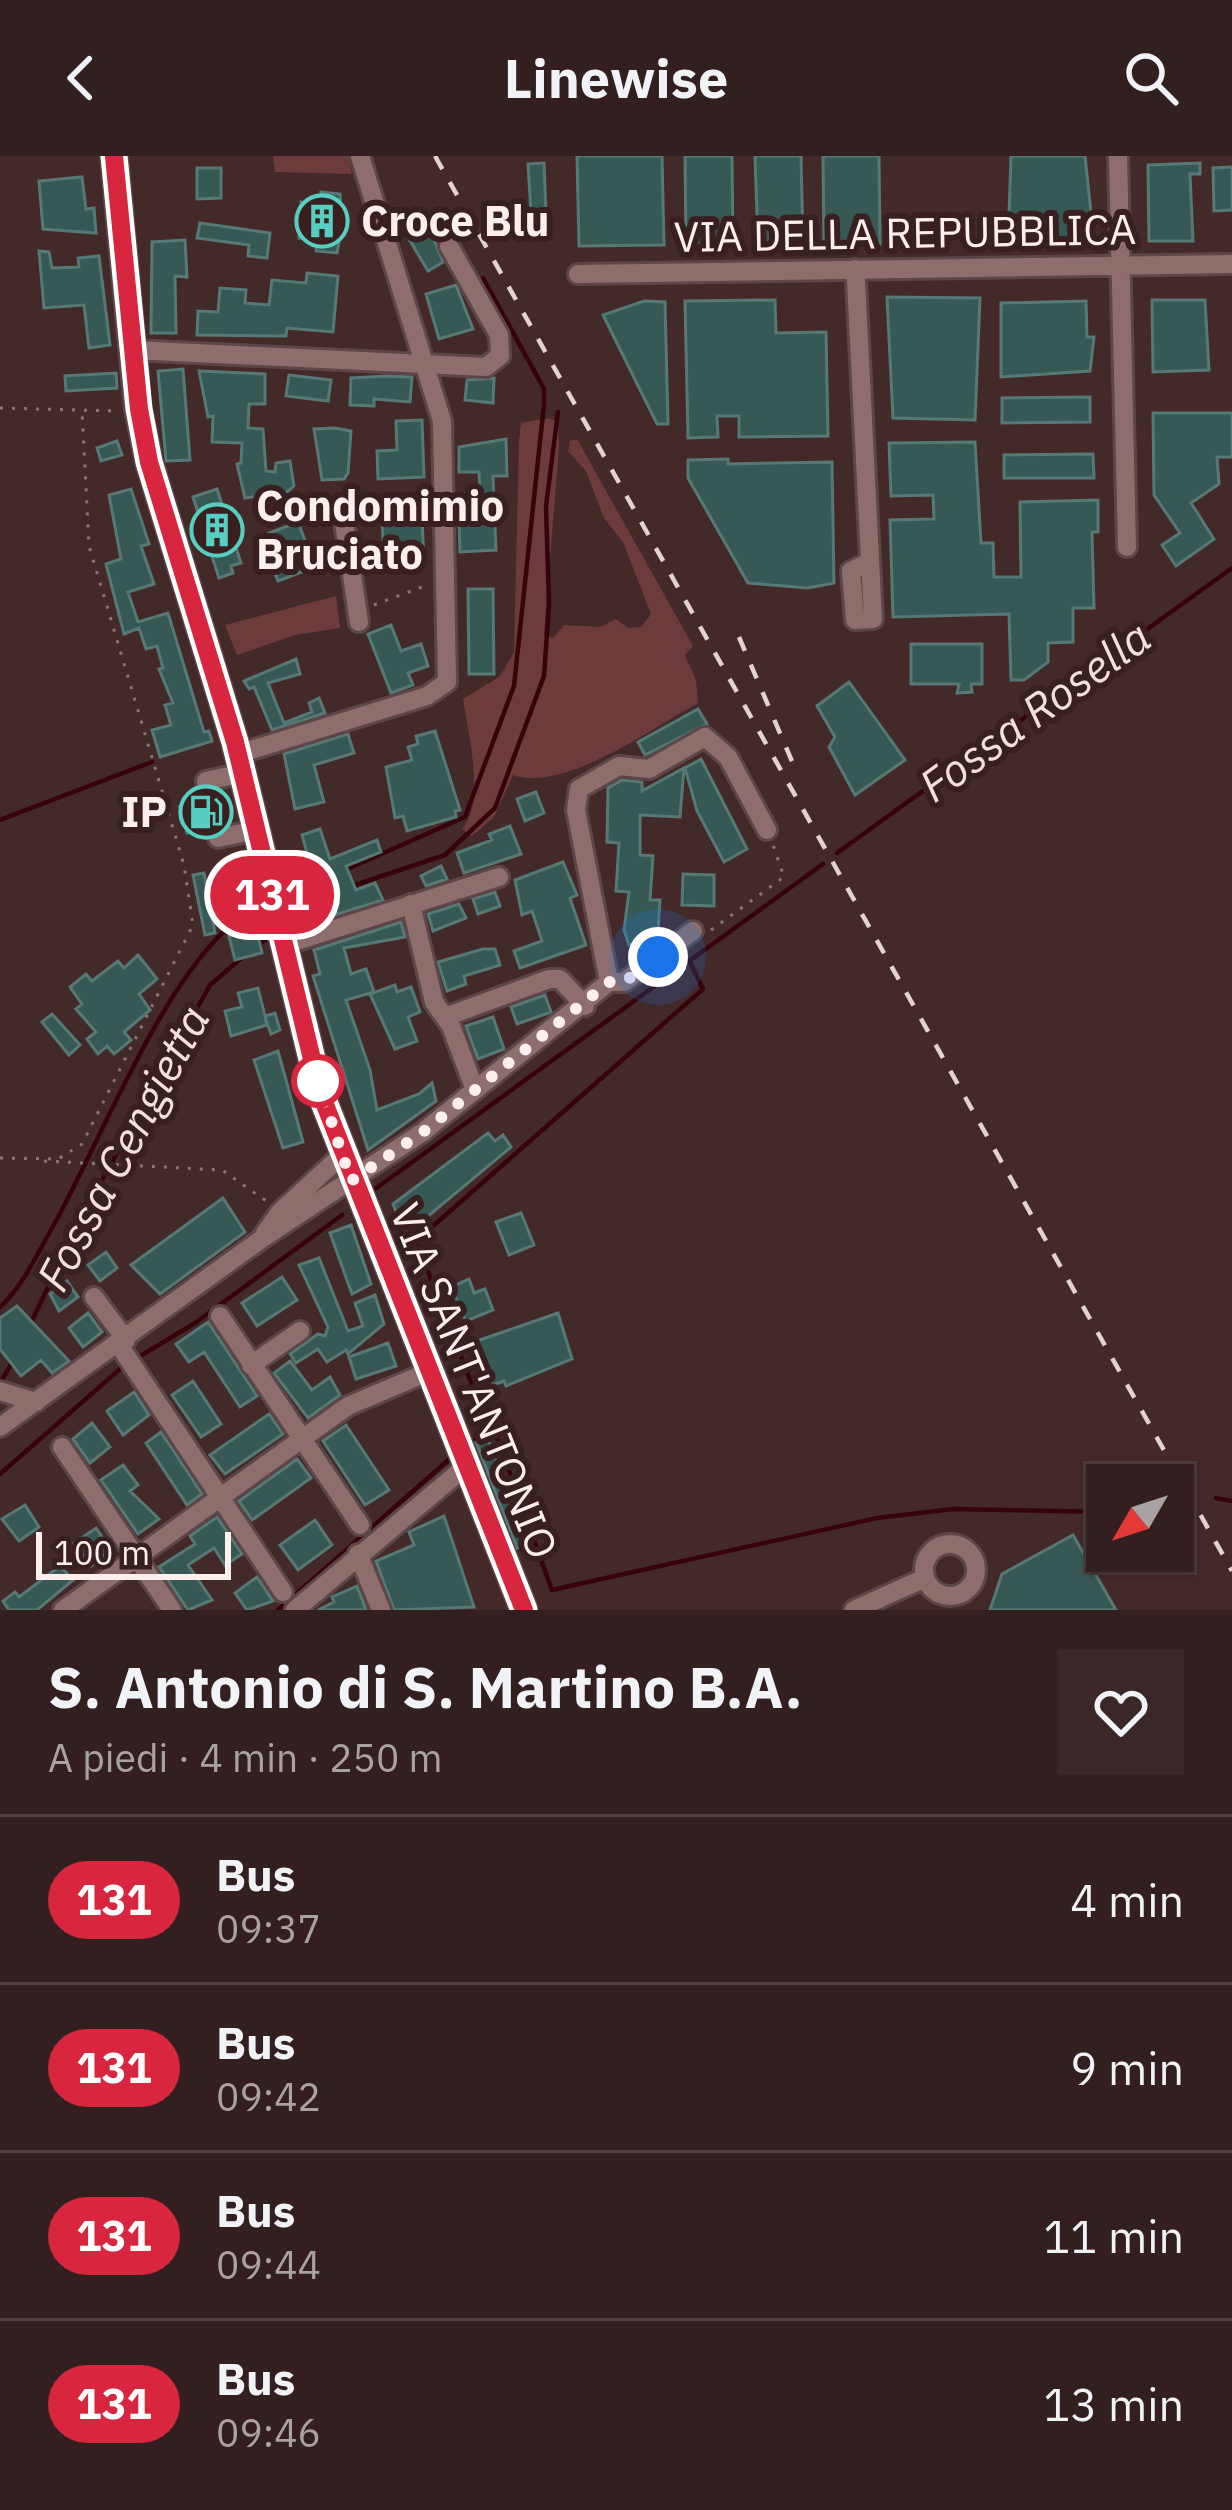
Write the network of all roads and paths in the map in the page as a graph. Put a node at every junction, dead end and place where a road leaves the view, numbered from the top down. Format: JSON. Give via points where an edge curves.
{"nodes":[{"id":1,"x":114,"y":156,"type":"edge"},
{"id":2,"x":360,"y":156,"type":"edge"},
{"id":3,"x":1118,"y":156,"type":"edge"},
{"id":4,"x":449,"y":246,"type":"dead end"},
{"id":5,"x":1232,"y":264,"type":"edge"},
{"id":6,"x":1120,"y":265,"type":"junction"},
{"id":7,"x":855,"y":269,"type":"junction"},
{"id":8,"x":578,"y":274,"type":"dead end"},
{"id":9,"x":133,"y":350,"type":"junction"},
{"id":10,"x":426,"y":364,"type":"junction"},
{"id":11,"x":0,"y":408,"type":"edge"},
{"id":12,"x":139,"y":409,"type":"junction"},
{"id":13,"x":82,"y":411,"type":"junction"},
{"id":14,"x":444,"y":503,"type":"junction"},
{"id":15,"x":1127,"y":547,"type":"dead end"},
{"id":16,"x":870,"y":562,"type":"dead end"},
{"id":17,"x":446,"y":578,"type":"junction"},
{"id":18,"x":374,"y":605,"type":"dead end"},
{"id":19,"x":359,"y":622,"type":"dead end"},
{"id":20,"x":240,"y":764,"type":"junction"},
{"id":21,"x":210,"y":799,"type":"dead end"},
{"id":22,"x":214,"y":820,"type":"dead end"},
{"id":23,"x":256,"y":830,"type":"junction"},
{"id":24,"x":766,"y":830,"type":"joint"},
{"id":25,"x":499,"y":877,"type":"dead end"},
{"id":26,"x":411,"y":904,"type":"junction"},
{"id":27,"x":693,"y":931,"type":"joint"},
{"id":28,"x":284,"y":945,"type":"junction"},
{"id":29,"x":609,"y":982,"type":"junction"},
{"id":30,"x":584,"y":1006,"type":"junction"},
{"id":31,"x":445,"y":1017,"type":"junction"},
{"id":32,"x":475,"y":1090,"type":"junction"},
{"id":33,"x":341,"y":1156,"type":"junction"},
{"id":34,"x":0,"y":1158,"type":"edge"},
{"id":35,"x":36,"y":1161,"type":"junction"},
{"id":36,"x":351,"y":1181,"type":"junction"},
{"id":37,"x":280,"y":1212,"type":"junction"},
{"id":38,"x":263,"y":1238,"type":"junction"},
{"id":39,"x":94,"y":1298,"type":"dead end"},
{"id":40,"x":220,"y":1316,"type":"dead end"},
{"id":41,"x":300,"y":1331,"type":"dead end"},
{"id":42,"x":123,"y":1342,"type":"junction"},
{"id":43,"x":251,"y":1365,"type":"junction"},
{"id":44,"x":428,"y":1372,"type":"junction"},
{"id":45,"x":0,"y":1391,"type":"edge"},
{"id":46,"x":36,"y":1402,"type":"junction"},
{"id":47,"x":0,"y":1427,"type":"edge"},
{"id":48,"x":300,"y":1439,"type":"junction"},
{"id":49,"x":62,"y":1447,"type":"dead end"},
{"id":50,"x":465,"y":1467,"type":"junction"},
{"id":51,"x":221,"y":1498,"type":"junction"},
{"id":52,"x":360,"y":1526,"type":"dead end"},
{"id":53,"x":358,"y":1554,"type":"junction"},
{"id":54,"x":136,"y":1558,"type":"junction"},
{"id":55,"x":925,"y":1578,"type":"junction"},
{"id":56,"x":284,"y":1592,"type":"dead end"},
{"id":57,"x":971,"y":1601,"type":"edge"},
{"id":58,"x":887,"y":1602,"type":"edge"},
{"id":59,"x":63,"y":1610,"type":"edge"},
{"id":60,"x":172,"y":1610,"type":"edge"},
{"id":61,"x":295,"y":1610,"type":"edge"},
{"id":62,"x":381,"y":1610,"type":"edge"},
{"id":63,"x":524,"y":1610,"type":"edge"},
{"id":64,"x":854,"y":1610,"type":"edge"}],
"edges":[{"from":1,"to":9,"type":"main road","name":"VIA SANT'ANTONIO"},
{"from":2,"to":10,"type":"street"},
{"from":3,"to":6,"type":"street"},
{"from":4,"to":10,"type":"street","via":[[499,335],[500,356],[486,367]]},
{"from":5,"to":6,"type":"street","name":"VIA DELLA REPUBBLICA"},
{"from":6,"to":7,"type":"street","name":"VIA DELLA REPUBBLICA"},
{"from":6,"to":15,"type":"street"},
{"from":7,"to":8,"type":"street","name":"VIA DELLA REPUBBLICA"},
{"from":7,"to":16,"type":"street"},
{"from":9,"to":10,"type":"street"},
{"from":9,"to":12,"type":"main road","name":"VIA SANT'ANTONIO"},
{"from":10,"to":14,"type":"street","via":[[442,421]]},
{"from":11,"to":13,"type":"path"},
{"from":12,"to":13,"type":"path"},
{"from":12,"to":20,"type":"main road","name":"VIA SANT'ANTONIO","via":[[162,515]]},
{"from":13,"to":35,"type":"path","via":[[89,545],[184,866],[194,926],[93,1129],[70,1154]]},
{"from":14,"to":17,"type":"street"},
{"from":14,"to":19,"type":"street","via":[[342,509]]},
{"from":17,"to":18,"type":"path"},
{"from":17,"to":20,"type":"street","via":[[442,689]]},
{"from":20,"to":21,"type":"street","via":[[206,781]]},
{"from":20,"to":23,"type":"main road","name":"VIA SANT'ANTONIO"},
{"from":22,"to":23,"type":"street","via":[[218,838]]},
{"from":23,"to":28,"type":"main road","name":"VIA SANT'ANTONIO"},
{"from":24,"to":27,"type":"path","via":[[784,877],[700,938]]},
{"from":24,"to":29,"type":"street","via":[[728,757],[705,737],[649,769],[619,766],[579,789],[575,810]]},
{"from":25,"to":26,"type":"street"},
{"from":26,"to":28,"type":"street"},
{"from":26,"to":31,"type":"street","via":[[434,1002]]},
{"from":27,"to":29,"type":"street","via":[[624,982]]},
{"from":28,"to":33,"type":"main road","name":"VIA SANT'ANTONIO"},
{"from":29,"to":30,"type":"street"},
{"from":30,"to":31,"type":"street","via":[[560,979],[549,979]]},
{"from":30,"to":32,"type":"street"},
{"from":31,"to":32,"type":"street"},
{"from":32,"to":36,"type":"street"},
{"from":33,"to":36,"type":"main road","name":"VIA SANT'ANTONIO"},
{"from":33,"to":37,"type":"street"},
{"from":34,"to":35,"type":"path"},
{"from":35,"to":37,"type":"path","via":[[222,1170]]},
{"from":36,"to":38,"type":"street"},
{"from":36,"to":44,"type":"main road","name":"VIA SANT'ANTONIO"},
{"from":37,"to":38,"type":"street"},
{"from":38,"to":42,"type":"street"},
{"from":39,"to":42,"type":"street"},
{"from":40,"to":43,"type":"street"},
{"from":41,"to":43,"type":"street"},
{"from":42,"to":46,"type":"street"},
{"from":42,"to":51,"type":"street"},
{"from":43,"to":48,"type":"street"},
{"from":44,"to":48,"type":"street","via":[[348,1406]]},
{"from":44,"to":50,"type":"main road","name":"VIA SANT'ANTONIO"},
{"from":45,"to":46,"type":"street"},
{"from":46,"to":47,"type":"street"},
{"from":48,"to":51,"type":"street"},
{"from":48,"to":52,"type":"street"},
{"from":49,"to":54,"type":"street"},
{"from":50,"to":53,"type":"street"},
{"from":50,"to":63,"type":"main road","name":"VIA SANT'ANTONIO"},
{"from":51,"to":54,"type":"street"},
{"from":51,"to":56,"type":"street"},
{"from":53,"to":61,"type":"street"},
{"from":53,"to":62,"type":"street"},
{"from":54,"to":59,"type":"street"},
{"from":54,"to":60,"type":"street"},
{"from":55,"to":57,"type":"street","via":[[942,1596]]},
{"from":55,"to":57,"type":"street","via":[[930,1553],[954,1544],[975,1560]]},
{"from":55,"to":58,"type":"street"},
{"from":58,"to":64,"type":"street"}]}
